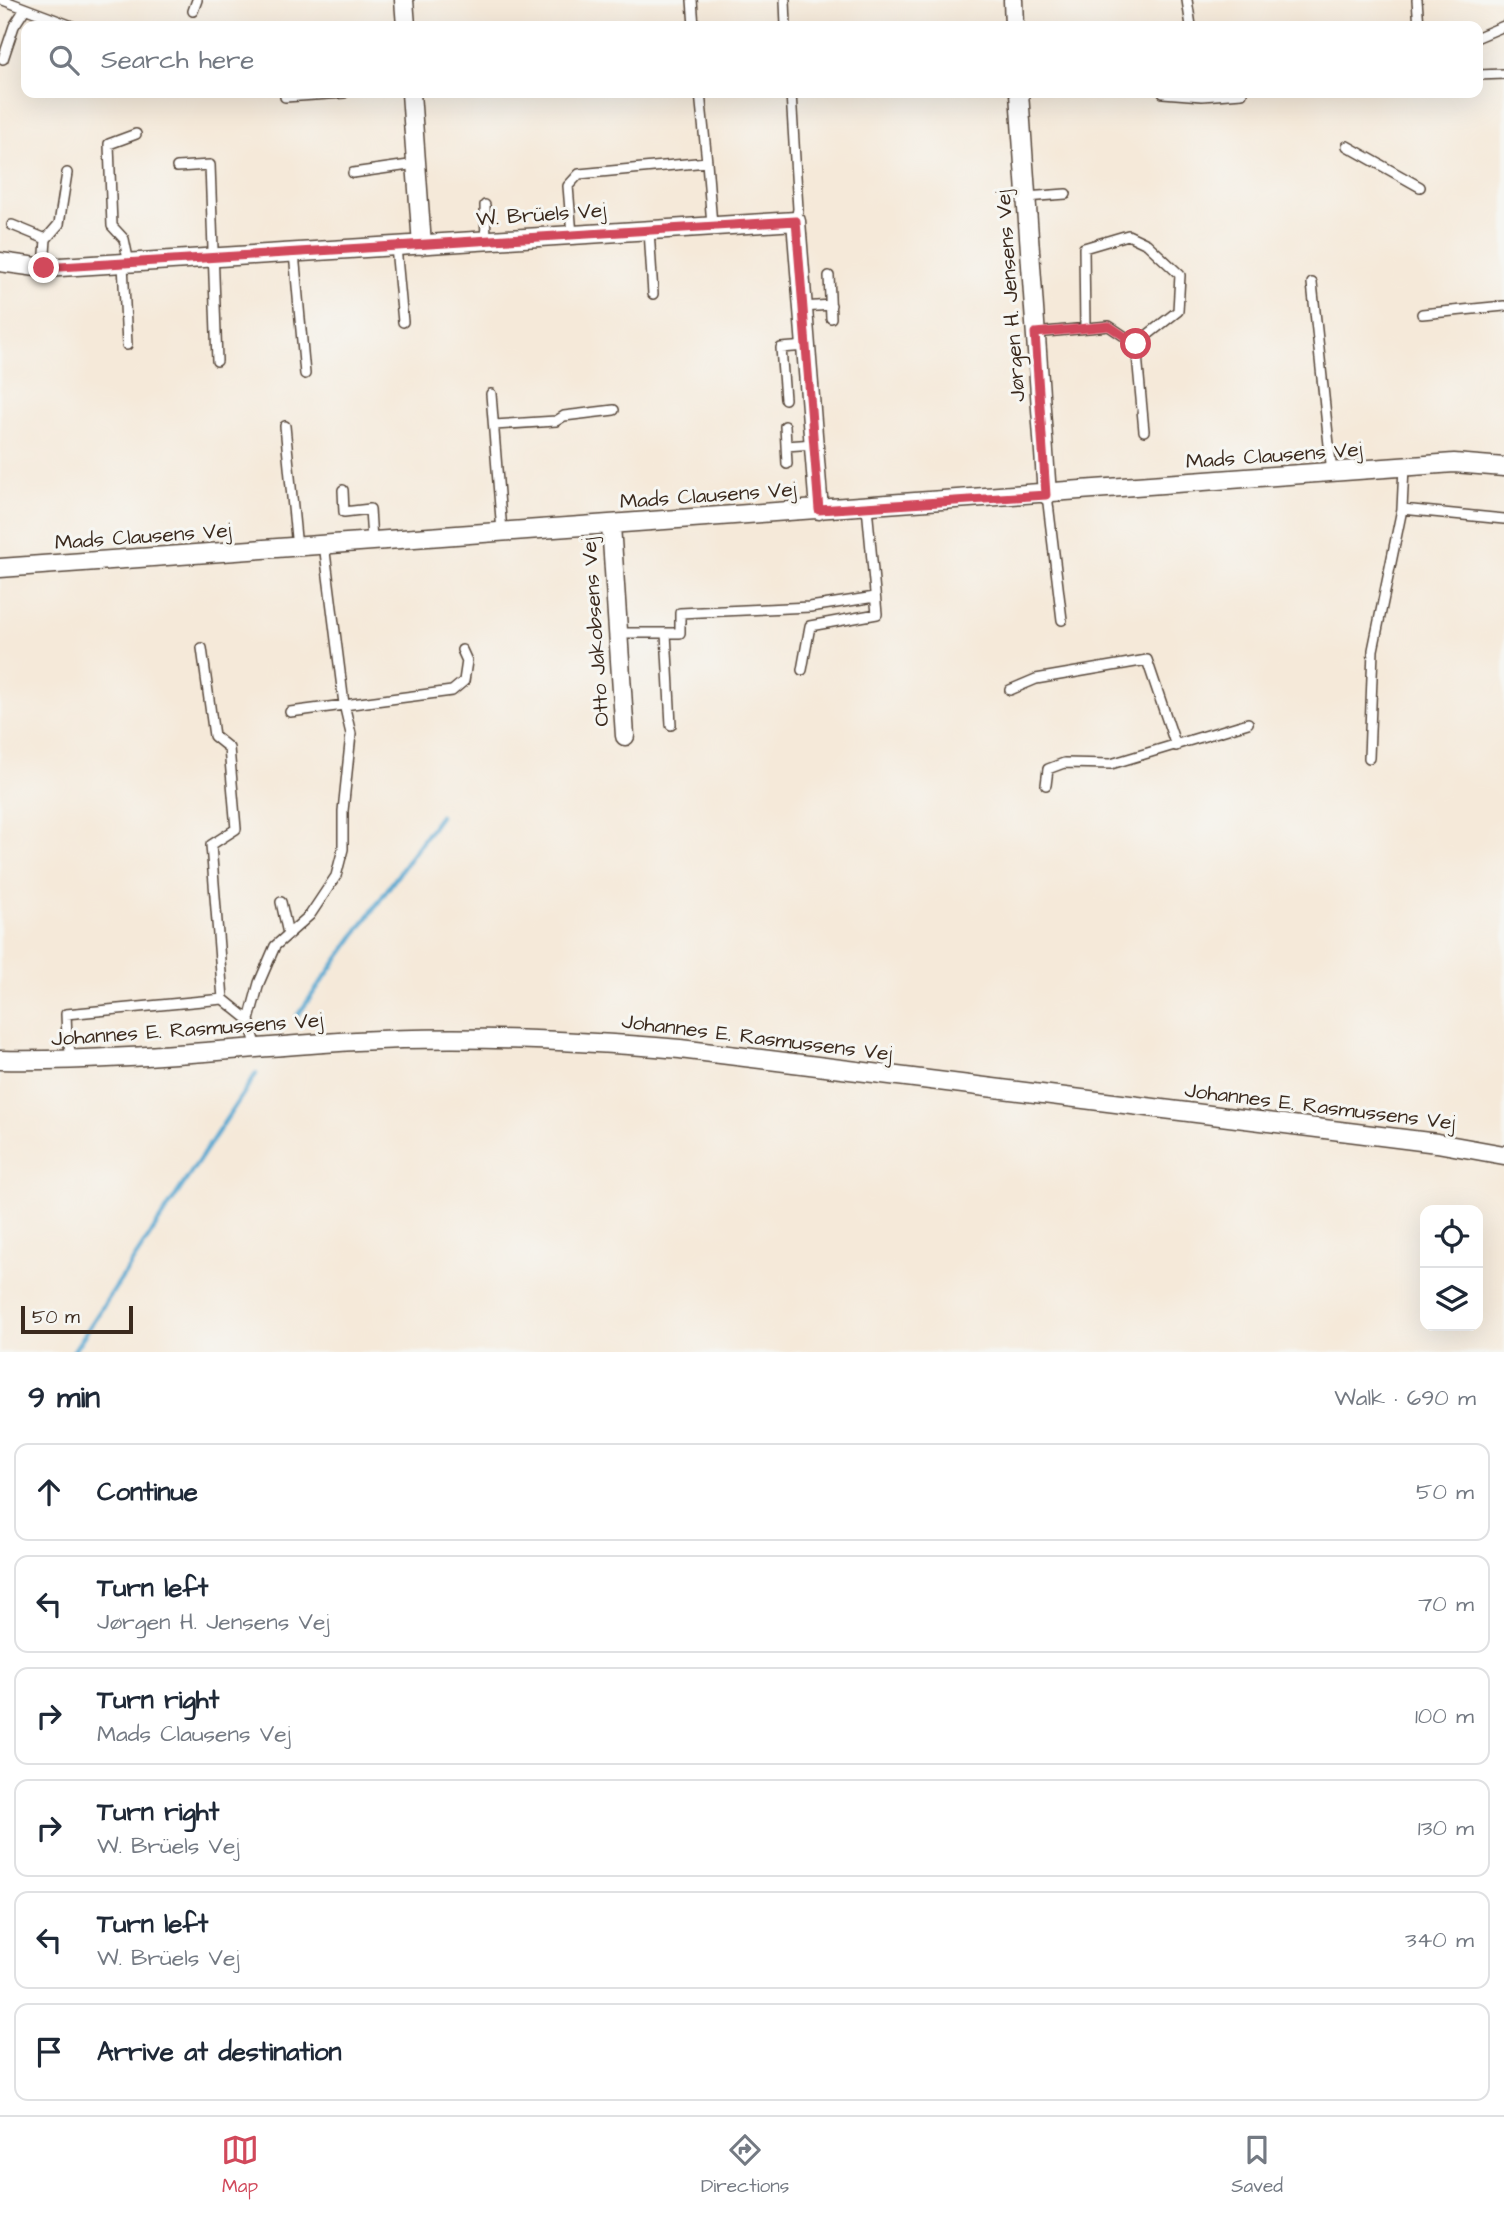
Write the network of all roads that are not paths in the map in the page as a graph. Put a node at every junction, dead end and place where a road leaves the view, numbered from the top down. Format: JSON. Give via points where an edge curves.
{"nodes":[{"id":1,"x":3,"y":0,"type":"edge"},
{"id":2,"x":197,"y":0,"type":"edge"},
{"id":3,"x":404,"y":0,"type":"edge"},
{"id":4,"x":692,"y":0,"type":"edge"},
{"id":5,"x":785,"y":0,"type":"edge"},
{"id":6,"x":1013,"y":0,"type":"edge"},
{"id":7,"x":1187,"y":0,"type":"edge"},
{"id":8,"x":1417,"y":0,"type":"edge"},
{"id":9,"x":25,"y":9,"type":"junction"},
{"id":10,"x":193,"y":11,"type":"dead end"},
{"id":11,"x":58,"y":21,"type":"edge"},
{"id":12,"x":406,"y":21,"type":"edge"},
{"id":13,"x":694,"y":21,"type":"edge"},
{"id":14,"x":786,"y":21,"type":"edge"},
{"id":15,"x":1014,"y":21,"type":"edge"},
{"id":16,"x":1190,"y":21,"type":"edge"},
{"id":17,"x":1419,"y":21,"type":"edge"},
{"id":18,"x":1504,"y":26,"type":"edge"},
{"id":19,"x":1483,"y":35,"type":"edge"},
{"id":20,"x":3,"y":59,"type":"dead end"},
{"id":21,"x":1504,"y":74,"type":"edge"},
{"id":22,"x":1483,"y":75,"type":"edge"},
{"id":23,"x":411,"y":98,"type":"edge"},
{"id":24,"x":701,"y":98,"type":"edge"},
{"id":25,"x":791,"y":98,"type":"edge"},
{"id":26,"x":1019,"y":98,"type":"edge"},
{"id":27,"x":136,"y":134,"type":"dead end"},
{"id":28,"x":1347,"y":146,"type":"dead end"},
{"id":29,"x":707,"y":162,"type":"junction"},
{"id":30,"x":416,"y":164,"type":"junction"},
{"id":31,"x":177,"y":167,"type":"dead end"},
{"id":32,"x":67,"y":173,"type":"dead end"},
{"id":33,"x":353,"y":173,"type":"dead end"},
{"id":34,"x":1420,"y":187,"type":"dead end"},
{"id":35,"x":1066,"y":194,"type":"dead end"},
{"id":36,"x":1026,"y":197,"type":"junction"},
{"id":37,"x":485,"y":205,"type":"dead end"},
{"id":38,"x":796,"y":221,"type":"junction"},
{"id":39,"x":12,"y":225,"type":"dead end"},
{"id":40,"x":712,"y":225,"type":"junction"},
{"id":41,"x":649,"y":230,"type":"junction"},
{"id":42,"x":572,"y":235,"type":"junction"},
{"id":43,"x":46,"y":239,"type":"junction"},
{"id":44,"x":486,"y":241,"type":"junction"},
{"id":45,"x":422,"y":245,"type":"junction"},
{"id":46,"x":396,"y":247,"type":"junction"},
{"id":47,"x":295,"y":253,"type":"junction"},
{"id":48,"x":211,"y":258,"type":"junction"},
{"id":49,"x":0,"y":262,"type":"edge"},
{"id":50,"x":126,"y":263,"type":"junction"},
{"id":51,"x":44,"y":268,"type":"junction"},
{"id":52,"x":829,"y":276,"type":"dead end"},
{"id":53,"x":1312,"y":283,"type":"dead end"},
{"id":54,"x":653,"y":294,"type":"dead end"},
{"id":55,"x":831,"y":305,"type":"junction"},
{"id":56,"x":1504,"y":306,"type":"edge"},
{"id":57,"x":803,"y":307,"type":"junction"},
{"id":58,"x":1423,"y":314,"type":"dead end"},
{"id":59,"x":831,"y":318,"type":"dead end"},
{"id":60,"x":403,"y":322,"type":"dead end"},
{"id":61,"x":1086,"y":328,"type":"junction"},
{"id":62,"x":1035,"y":333,"type":"junction"},
{"id":63,"x":1136,"y":344,"type":"junction"},
{"id":64,"x":127,"y":345,"type":"dead end"},
{"id":65,"x":806,"y":346,"type":"junction"},
{"id":66,"x":218,"y":361,"type":"dead end"},
{"id":67,"x":305,"y":374,"type":"dead end"},
{"id":68,"x":492,"y":394,"type":"dead end"},
{"id":69,"x":785,"y":399,"type":"dead end"},
{"id":70,"x":614,"y":410,"type":"dead end"},
{"id":71,"x":494,"y":425,"type":"junction"},
{"id":72,"x":285,"y":426,"type":"dead end"},
{"id":73,"x":785,"y":426,"type":"dead end"},
{"id":74,"x":1144,"y":431,"type":"dead end"},
{"id":75,"x":814,"y":444,"type":"junction"},
{"id":76,"x":786,"y":446,"type":"junction"},
{"id":77,"x":787,"y":464,"type":"dead end"},
{"id":78,"x":1405,"y":467,"type":"junction"},
{"id":79,"x":1504,"y":467,"type":"edge"},
{"id":80,"x":1332,"y":473,"type":"junction"},
{"id":81,"x":342,"y":490,"type":"dead end"},
{"id":82,"x":1046,"y":495,"type":"junction"},
{"id":83,"x":867,"y":507,"type":"junction"},
{"id":84,"x":1402,"y":509,"type":"junction"},
{"id":85,"x":819,"y":510,"type":"junction"},
{"id":86,"x":1504,"y":519,"type":"edge"},
{"id":87,"x":611,"y":525,"type":"junction"},
{"id":88,"x":502,"y":532,"type":"junction"},
{"id":89,"x":372,"y":540,"type":"junction"},
{"id":90,"x":324,"y":544,"type":"junction"},
{"id":91,"x":297,"y":548,"type":"junction"},
{"id":92,"x":0,"y":568,"type":"edge"},
{"id":93,"x":875,"y":597,"type":"junction"},
{"id":94,"x":1062,"y":620,"type":"dead end"},
{"id":95,"x":618,"y":634,"type":"junction"},
{"id":96,"x":666,"y":634,"type":"junction"},
{"id":97,"x":202,"y":648,"type":"dead end"},
{"id":98,"x":462,"y":650,"type":"dead end"},
{"id":99,"x":802,"y":670,"type":"dead end"},
{"id":100,"x":1010,"y":690,"type":"dead end"},
{"id":101,"x":344,"y":704,"type":"junction"},
{"id":102,"x":290,"y":712,"type":"dead end"},
{"id":103,"x":1248,"y":723,"type":"dead end"},
{"id":104,"x":671,"y":725,"type":"dead end"},
{"id":105,"x":625,"y":736,"type":"dead end"},
{"id":106,"x":1176,"y":746,"type":"junction"},
{"id":107,"x":1369,"y":758,"type":"dead end"},
{"id":108,"x":1046,"y":785,"type":"dead end"},
{"id":109,"x":281,"y":902,"type":"dead end"},
{"id":110,"x":288,"y":934,"type":"junction"},
{"id":111,"x":223,"y":999,"type":"junction"},
{"id":112,"x":250,"y":1020,"type":"junction"},
{"id":113,"x":257,"y":1048,"type":"junction"},
{"id":114,"x":0,"y":1060,"type":"edge"},
{"id":115,"x":73,"y":1061,"type":"junction"},
{"id":116,"x":1504,"y":1155,"type":"edge"}],
"edges":[{"from":1,"to":9,"type":"lane"},
{"from":2,"to":10,"type":"lane"},
{"from":3,"to":12,"type":"street"},
{"from":4,"to":13,"type":"lane"},
{"from":5,"to":14,"type":"lane"},
{"from":6,"to":15,"type":"street"},
{"from":7,"to":16,"type":"lane"},
{"from":8,"to":17,"type":"lane"},
{"from":9,"to":11,"type":"lane"},
{"from":9,"to":20,"type":"lane"},
{"from":18,"to":19,"type":"lane"},
{"from":21,"to":22,"type":"lane"},
{"from":23,"to":30,"type":"street"},
{"from":24,"to":29,"type":"lane"},
{"from":25,"to":38,"type":"lane"},
{"from":26,"to":36,"type":"street","name":"Jørgen H. Jensens Vej"},
{"from":27,"to":50,"type":"lane","via":[[109,144],[112,226],[124,239]]},
{"from":28,"to":34,"type":"lane"},
{"from":29,"to":40,"type":"lane"},
{"from":29,"to":42,"type":"lane","via":[[579,174],[568,186]]},
{"from":30,"to":33,"type":"lane"},
{"from":30,"to":45,"type":"street"},
{"from":31,"to":48,"type":"lane","via":[[209,165]]},
{"from":32,"to":43,"type":"lane","via":[[59,223]]},
{"from":35,"to":36,"type":"lane"},
{"from":36,"to":62,"type":"street","name":"Jørgen H. Jensens Vej"},
{"from":37,"to":44,"type":"lane"},
{"from":38,"to":40,"type":"street","name":"W. Brüels Vej"},
{"from":38,"to":57,"type":"street"},
{"from":39,"to":43,"type":"lane"},
{"from":40,"to":41,"type":"street","name":"W. Brüels Vej"},
{"from":41,"to":42,"type":"street","name":"W. Brüels Vej"},
{"from":41,"to":54,"type":"lane"},
{"from":42,"to":44,"type":"street","name":"W. Brüels Vej"},
{"from":43,"to":51,"type":"lane"},
{"from":44,"to":45,"type":"street","name":"W. Brüels Vej"},
{"from":45,"to":46,"type":"street","name":"W. Brüels Vej"},
{"from":46,"to":47,"type":"street","name":"W. Brüels Vej"},
{"from":46,"to":60,"type":"lane"},
{"from":47,"to":48,"type":"street","name":"W. Brüels Vej"},
{"from":47,"to":67,"type":"lane"},
{"from":48,"to":50,"type":"street","name":"W. Brüels Vej"},
{"from":48,"to":66,"type":"lane"},
{"from":49,"to":51,"type":"street","name":"W. Brüels Vej"},
{"from":50,"to":51,"type":"street","name":"W. Brüels Vej"},
{"from":50,"to":64,"type":"lane"},
{"from":52,"to":55,"type":"lane"},
{"from":53,"to":80,"type":"lane"},
{"from":55,"to":57,"type":"lane"},
{"from":55,"to":59,"type":"lane"},
{"from":56,"to":58,"type":"lane"},
{"from":57,"to":65,"type":"street"},
{"from":61,"to":62,"type":"lane"},
{"from":61,"to":63,"type":"lane","via":[[1109,326]]},
{"from":61,"to":63,"type":"lane","via":[[1084,248],[1128,235],[1147,244],[1180,275],[1178,311]]},
{"from":62,"to":82,"type":"street","name":"Jørgen H. Jensens Vej"},
{"from":63,"to":74,"type":"lane"},
{"from":65,"to":69,"type":"lane","via":[[781,348]]},
{"from":65,"to":75,"type":"street"},
{"from":68,"to":71,"type":"lane"},
{"from":70,"to":71,"type":"lane","via":[[556,421]]},
{"from":71,"to":88,"type":"lane"},
{"from":72,"to":91,"type":"lane"},
{"from":73,"to":76,"type":"lane"},
{"from":75,"to":76,"type":"lane"},
{"from":75,"to":85,"type":"street"},
{"from":76,"to":77,"type":"lane"},
{"from":78,"to":79,"type":"street","name":"Mads Clausens Vej","via":[[1454,463]]},
{"from":78,"to":80,"type":"street","name":"Mads Clausens Vej"},
{"from":78,"to":84,"type":"lane"},
{"from":80,"to":82,"type":"street","name":"Mads Clausens Vej"},
{"from":81,"to":89,"type":"lane","via":[[344,512],[370,509]]},
{"from":82,"to":83,"type":"street","name":"Mads Clausens Vej"},
{"from":82,"to":94,"type":"lane"},
{"from":83,"to":85,"type":"street","name":"Mads Clausens Vej"},
{"from":83,"to":93,"type":"lane"},
{"from":84,"to":86,"type":"lane"},
{"from":84,"to":107,"type":"lane","via":[[1373,650]]},
{"from":85,"to":87,"type":"street","name":"Mads Clausens Vej"},
{"from":87,"to":88,"type":"street","name":"Mads Clausens Vej"},
{"from":87,"to":95,"type":"street","name":"Otto Jakobsens Vej"},
{"from":88,"to":89,"type":"street","name":"Mads Clausens Vej"},
{"from":89,"to":90,"type":"street","name":"Mads Clausens Vej"},
{"from":90,"to":91,"type":"street","name":"Mads Clausens Vej"},
{"from":90,"to":101,"type":"lane"},
{"from":91,"to":92,"type":"street","name":"Mads Clausens Vej"},
{"from":93,"to":96,"type":"lane","via":[[810,607],[680,613],[680,633]]},
{"from":93,"to":99,"type":"lane","via":[[877,614],[810,626]]},
{"from":95,"to":96,"type":"lane"},
{"from":95,"to":105,"type":"street","name":"Otto Jakobsens Vej"},
{"from":96,"to":104,"type":"lane"},
{"from":97,"to":111,"type":"lane","via":[[214,736],[229,748],[236,829],[211,845]]},
{"from":98,"to":101,"type":"lane","via":[[467,661],[464,681],[452,691]]},
{"from":100,"to":106,"type":"lane","via":[[1036,679],[1147,660]]},
{"from":101,"to":102,"type":"lane"},
{"from":101,"to":110,"type":"lane","via":[[351,734],[343,849],[336,876],[310,915]]},
{"from":103,"to":106,"type":"lane"},
{"from":106,"to":108,"type":"lane","via":[[1111,764],[1064,763],[1048,769]]},
{"from":109,"to":110,"type":"lane"},
{"from":110,"to":112,"type":"lane","via":[[275,946]]},
{"from":111,"to":112,"type":"lane"},
{"from":111,"to":115,"type":"lane","via":[[66,1014]]},
{"from":112,"to":113,"type":"lane"},
{"from":113,"to":115,"type":"street","name":"Johannes E. Rasmussens Vej"},
{"from":113,"to":116,"type":"street","name":"Johannes E. Rasmussens Vej","via":[[467,1038],[680,1049]]},
{"from":114,"to":115,"type":"street","name":"Johannes E. Rasmussens Vej"}]}
